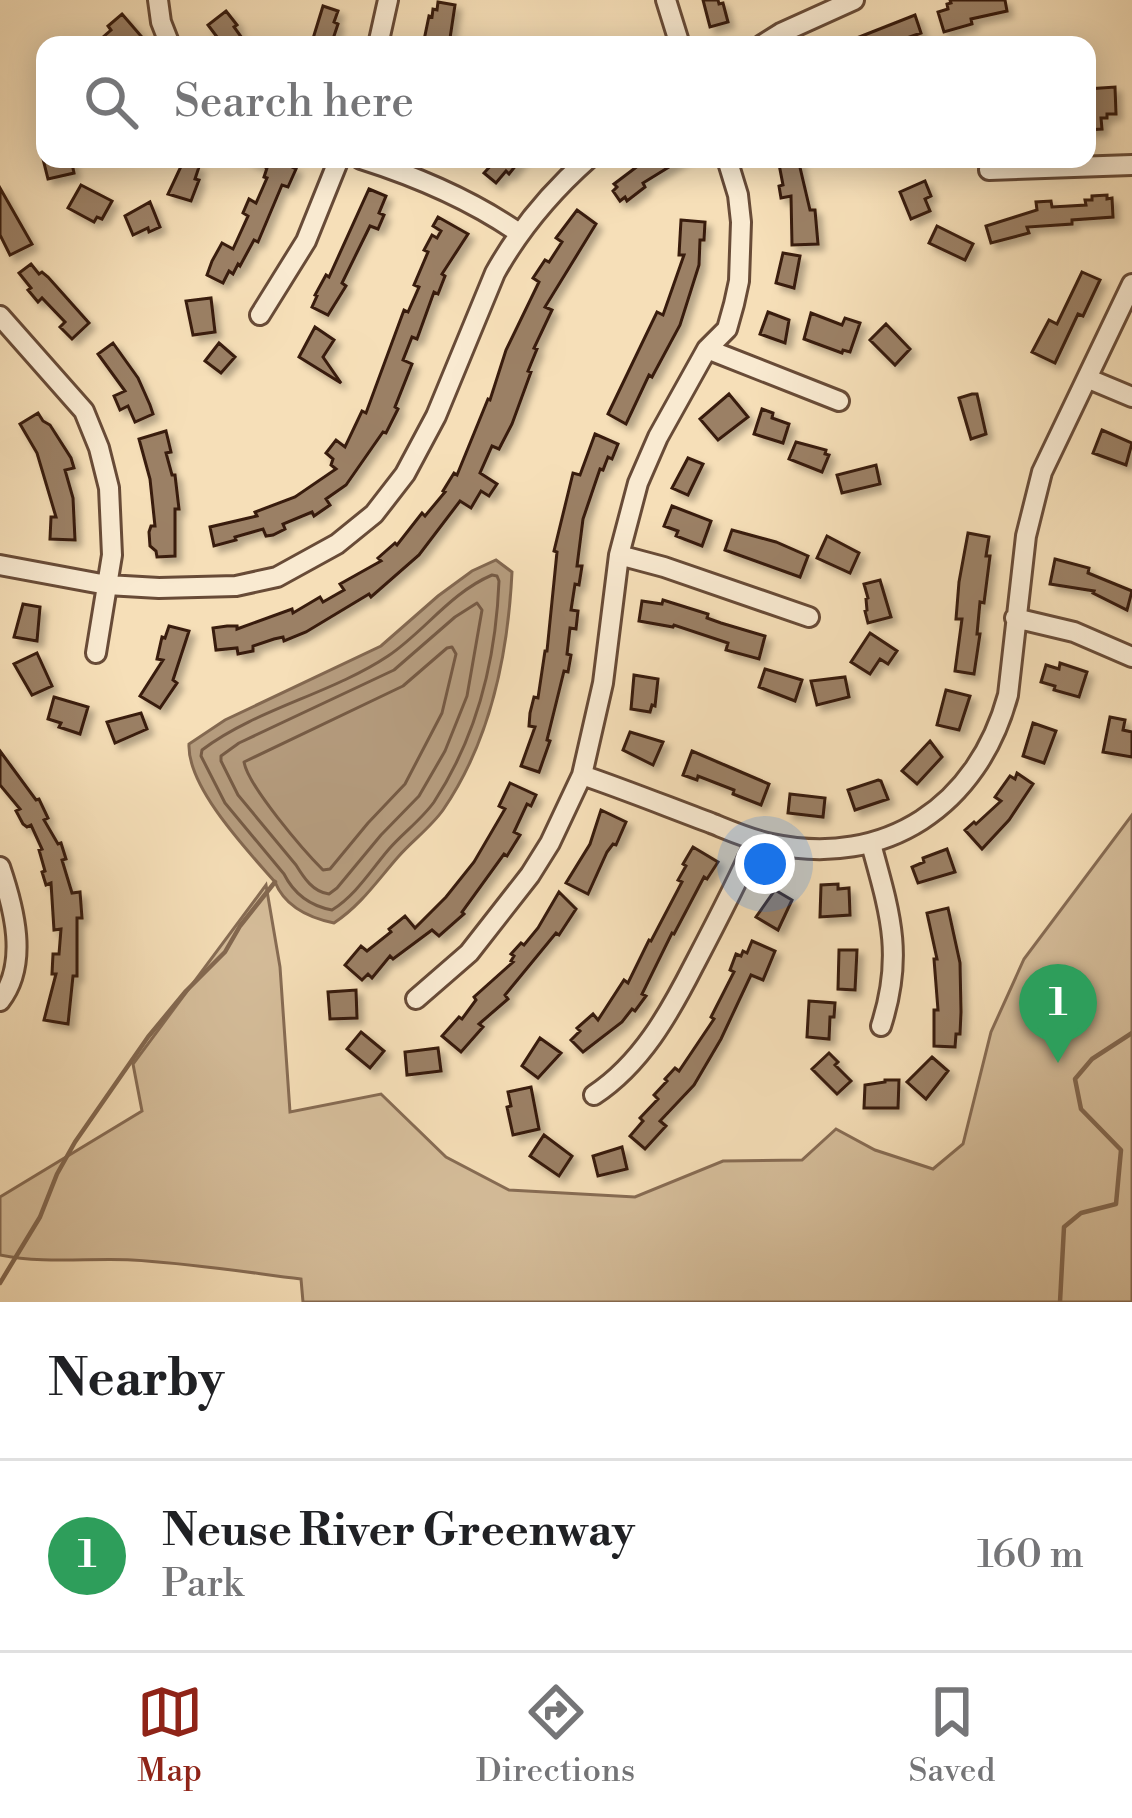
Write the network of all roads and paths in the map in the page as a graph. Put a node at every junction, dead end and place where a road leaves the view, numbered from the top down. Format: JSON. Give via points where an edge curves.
{"nodes":[{"id":1,"x":158,"y":0,"type":"edge"},
{"id":2,"x":388,"y":0,"type":"edge"},
{"id":3,"x":666,"y":0,"type":"edge"},
{"id":4,"x":854,"y":0,"type":"edge"},
{"id":5,"x":166,"y":36,"type":"edge"},
{"id":6,"x":379,"y":36,"type":"edge"},
{"id":7,"x":677,"y":36,"type":"edge"},
{"id":8,"x":776,"y":36,"type":"edge"},
{"id":9,"x":1132,"y":165,"type":"edge"},
{"id":10,"x":1096,"y":166,"type":"edge"},
{"id":11,"x":335,"y":168,"type":"edge"},
{"id":12,"x":390,"y":168,"type":"edge"},
{"id":13,"x":578,"y":168,"type":"edge"},
{"id":14,"x":731,"y":168,"type":"edge"},
{"id":15,"x":1046,"y":168,"type":"edge"},
{"id":16,"x":989,"y":170,"type":"dead end"},
{"id":17,"x":519,"y":233,"type":"junction"},
{"id":18,"x":1132,"y":284,"type":"edge"},
{"id":19,"x":260,"y":315,"type":"dead end"},
{"id":20,"x":0,"y":316,"type":"edge"},
{"id":21,"x":707,"y":350,"type":"junction"},
{"id":22,"x":1089,"y":379,"type":"junction"},
{"id":23,"x":1132,"y":397,"type":"edge"},
{"id":24,"x":839,"y":401,"type":"dead end"},
{"id":25,"x":620,"y":555,"type":"junction"},
{"id":26,"x":0,"y":565,"type":"edge"},
{"id":27,"x":107,"y":585,"type":"junction"},
{"id":28,"x":809,"y":617,"type":"dead end"},
{"id":29,"x":1015,"y":618,"type":"junction"},
{"id":30,"x":96,"y":653,"type":"dead end"},
{"id":31,"x":1132,"y":657,"type":"edge"},
{"id":32,"x":582,"y":775,"type":"junction"},
{"id":33,"x":756,"y":840,"type":"junction"},
{"id":34,"x":871,"y":844,"type":"junction"},
{"id":35,"x":0,"y":867,"type":"edge"},
{"id":36,"x":416,"y":999,"type":"dead end"},
{"id":37,"x":0,"y":1001,"type":"edge"},
{"id":38,"x":881,"y":1026,"type":"dead end"},
{"id":39,"x":594,"y":1095,"type":"dead end"}],
"edges":[{"from":1,"to":5,"type":"street"},
{"from":2,"to":6,"type":"street"},
{"from":3,"to":7,"type":"street"},
{"from":4,"to":8,"type":"street"},
{"from":9,"to":10,"type":"street"},
{"from":11,"to":19,"type":"street","via":[[306,241]]},
{"from":12,"to":17,"type":"street","via":[[450,191]]},
{"from":13,"to":17,"type":"street"},
{"from":14,"to":21,"type":"street","via":[[740,208],[739,281],[727,329]]},
{"from":15,"to":16,"type":"street"},
{"from":17,"to":27,"type":"street","via":[[436,416],[374,514],[277,577],[236,586]]},
{"from":18,"to":22,"type":"street"},
{"from":20,"to":27,"type":"street","via":[[84,411],[99,448],[112,528]]},
{"from":21,"to":24,"type":"street"},
{"from":21,"to":25,"type":"street","via":[[638,483]]},
{"from":22,"to":23,"type":"street"},
{"from":22,"to":29,"type":"street","via":[[1042,472]]},
{"from":25,"to":28,"type":"street"},
{"from":25,"to":32,"type":"street"},
{"from":26,"to":27,"type":"street"},
{"from":27,"to":30,"type":"street"},
{"from":29,"to":31,"type":"street"},
{"from":29,"to":34,"type":"street","via":[[1008,695],[980,764],[931,815]]},
{"from":32,"to":33,"type":"street"},
{"from":32,"to":36,"type":"street","via":[[530,875],[469,953]]},
{"from":33,"to":34,"type":"street","via":[[816,849]]},
{"from":33,"to":39,"type":"street","via":[[681,993],[642,1052]]},
{"from":34,"to":38,"type":"street","via":[[895,946]]},
{"from":35,"to":37,"type":"street","via":[[12,903],[16,965]]}]}
